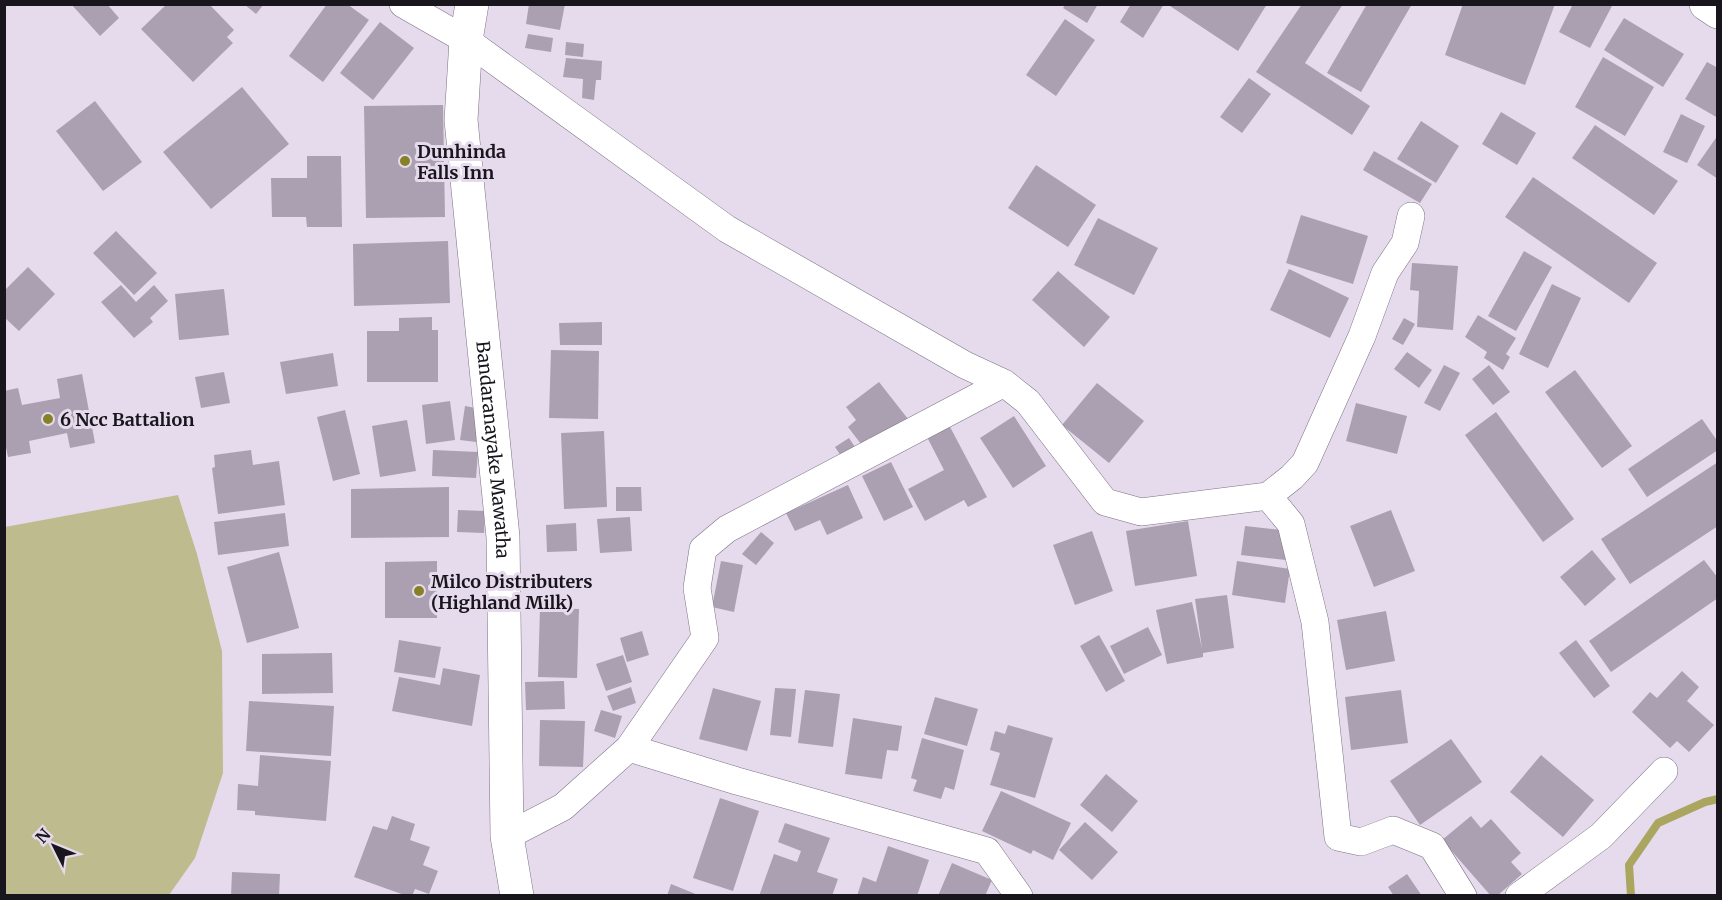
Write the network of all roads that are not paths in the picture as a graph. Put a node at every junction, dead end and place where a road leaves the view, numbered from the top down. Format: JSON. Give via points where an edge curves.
{"nodes":[{"id":1,"x":403,"y":4,"type":"edge"},
{"id":2,"x":472,"y":4,"type":"edge"},
{"id":3,"x":1706,"y":4,"type":"edge"},
{"id":4,"x":1718,"y":12,"type":"edge"},
{"id":5,"x":466,"y":40,"type":"junction"},
{"id":6,"x":1411,"y":216,"type":"dead end"},
{"id":7,"x":1004,"y":383,"type":"junction"},
{"id":8,"x":1268,"y":496,"type":"junction"},
{"id":9,"x":629,"y":748,"type":"junction"},
{"id":10,"x":1664,"y":771,"type":"dead end"},
{"id":11,"x":507,"y":836,"type":"junction"},
{"id":12,"x":517,"y":896,"type":"edge"},
{"id":13,"x":1019,"y":896,"type":"edge"},
{"id":14,"x":1463,"y":896,"type":"edge"},
{"id":15,"x":1519,"y":896,"type":"edge"}],
"edges":[{"from":1,"to":5,"type":"street"},
{"from":2,"to":5,"type":"street","name":"Bandaranayake Mawatha"},
{"from":3,"to":4,"type":"street"},
{"from":5,"to":7,"type":"street","via":[[727,229],[965,365]]},
{"from":5,"to":11,"type":"street","name":"Bandaranayake Mawatha","via":[[462,120],[503,537]]},
{"from":6,"to":8,"type":"street","via":[[1405,243],[1385,273],[1362,336],[1305,463]]},
{"from":7,"to":8,"type":"street","via":[[1028,402],[1105,502],[1141,512]]},
{"from":7,"to":9,"type":"street","via":[[727,528],[703,549],[697,588],[705,638]]},
{"from":8,"to":14,"type":"street","via":[[1291,524],[1315,622],[1338,837],[1361,842],[1393,830],[1432,846]]},
{"from":9,"to":11,"type":"street","via":[[563,807]]},
{"from":9,"to":13,"type":"street","via":[[987,851]]},
{"from":10,"to":15,"type":"street","via":[[1601,836]]},
{"from":11,"to":12,"type":"street","name":"Bandaranayake Mawatha"}]}
